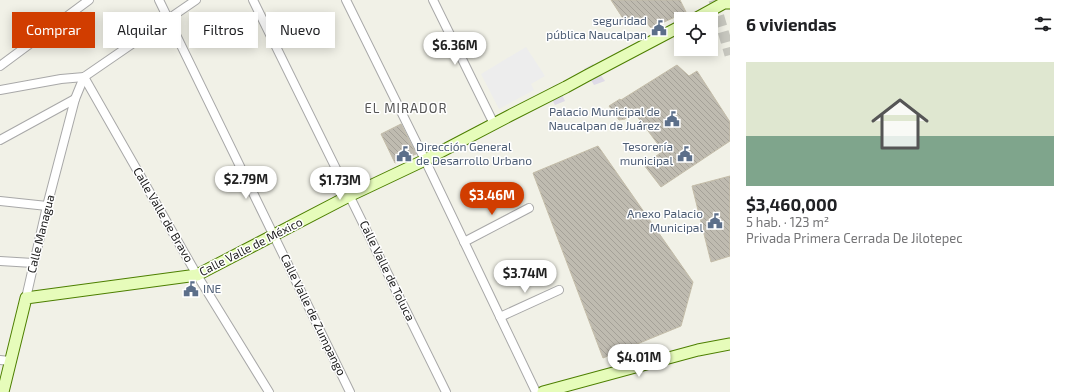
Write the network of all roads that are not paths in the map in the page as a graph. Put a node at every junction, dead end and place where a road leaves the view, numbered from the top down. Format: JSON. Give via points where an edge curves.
{"nodes":[{"id":1,"x":89,"y":0,"type":"edge"},
{"id":2,"x":159,"y":0,"type":"edge"},
{"id":3,"x":196,"y":0,"type":"edge"},
{"id":4,"x":253,"y":0,"type":"edge"},
{"id":5,"x":346,"y":0,"type":"edge"},
{"id":6,"x":433,"y":0,"type":"edge"},
{"id":7,"x":727,"y":3,"type":"edge"},
{"id":8,"x":165,"y":12,"type":"edge"},
{"id":9,"x":179,"y":12,"type":"edge"},
{"id":10,"x":708,"y":12,"type":"edge"},
{"id":11,"x":674,"y":30,"type":"edge"},
{"id":12,"x":181,"y":44,"type":"edge"},
{"id":13,"x":126,"y":48,"type":"edge"},
{"id":14,"x":0,"y":66,"type":"edge"},
{"id":15,"x":84,"y":77,"type":"junction"},
{"id":16,"x":0,"y":90,"type":"edge"},
{"id":17,"x":75,"y":99,"type":"junction"},
{"id":18,"x":494,"y":124,"type":"junction"},
{"id":19,"x":0,"y":140,"type":"edge"},
{"id":20,"x":425,"y":160,"type":"junction"},
{"id":21,"x":350,"y":196,"type":"junction"},
{"id":22,"x":0,"y":200,"type":"edge"},
{"id":23,"x":47,"y":206,"type":"junction"},
{"id":24,"x":529,"y":208,"type":"dead end"},
{"id":25,"x":274,"y":235,"type":"junction"},
{"id":26,"x":464,"y":242,"type":"junction"},
{"id":27,"x":0,"y":261,"type":"edge"},
{"id":28,"x":34,"y":264,"type":"junction"},
{"id":29,"x":197,"y":275,"type":"junction"},
{"id":30,"x":559,"y":290,"type":"dead end"},
{"id":31,"x":26,"y":298,"type":"junction"},
{"id":32,"x":500,"y":317,"type":"junction"},
{"id":33,"x":730,"y":344,"type":"edge"},
{"id":34,"x":5,"y":360,"type":"edge"},
{"id":35,"x":3,"y":392,"type":"edge"},
{"id":36,"x":268,"y":392,"type":"edge"},
{"id":37,"x":350,"y":392,"type":"edge"},
{"id":38,"x":446,"y":392,"type":"edge"},
{"id":39,"x":536,"y":392,"type":"edge"},
{"id":40,"x":543,"y":392,"type":"edge"}],
"edges":[{"from":1,"to":14,"type":"street"},
{"from":2,"to":8,"type":"street","name":"Calle Valle de Zumpango"},
{"from":3,"to":9,"type":"street"},
{"from":4,"to":21,"type":"street","name":"Calle Valle de Toluca"},
{"from":5,"to":20,"type":"street"},
{"from":6,"to":18,"type":"street"},
{"from":7,"to":10,"type":"main road"},
{"from":11,"to":18,"type":"main road","name":"Calle Valle de México"},
{"from":12,"to":25,"type":"street","name":"Calle Valle de Zumpango"},
{"from":13,"to":15,"type":"street"},
{"from":15,"to":16,"type":"street"},
{"from":15,"to":17,"type":"street","name":"Calle Managua"},
{"from":15,"to":29,"type":"street","name":"Calle Valle de Bravo"},
{"from":17,"to":19,"type":"street"},
{"from":17,"to":23,"type":"street","name":"Calle Managua"},
{"from":18,"to":20,"type":"main road","name":"Calle Valle de México"},
{"from":20,"to":21,"type":"main road","name":"Calle Valle de México"},
{"from":20,"to":26,"type":"street"},
{"from":21,"to":25,"type":"main road","name":"Calle Valle de México"},
{"from":21,"to":38,"type":"street","name":"Calle Valle de Toluca"},
{"from":22,"to":23,"type":"street"},
{"from":23,"to":28,"type":"street","name":"Calle Managua"},
{"from":24,"to":26,"type":"street"},
{"from":25,"to":29,"type":"main road","name":"Calle Valle de México"},
{"from":25,"to":37,"type":"street","name":"Calle Valle de Zumpango"},
{"from":26,"to":32,"type":"street"},
{"from":27,"to":28,"type":"street"},
{"from":28,"to":31,"type":"street","name":"Calle Managua"},
{"from":29,"to":31,"type":"main road","name":"Calle Valle de México"},
{"from":29,"to":36,"type":"street","name":"Calle Valle de Bravo"},
{"from":30,"to":32,"type":"street"},
{"from":31,"to":34,"type":"main road","name":"Calle Managua"},
{"from":32,"to":39,"type":"street"},
{"from":33,"to":40,"type":"main road","via":[[698,350]]},
{"from":34,"to":35,"type":"main road","name":"Calle Managua"}]}
